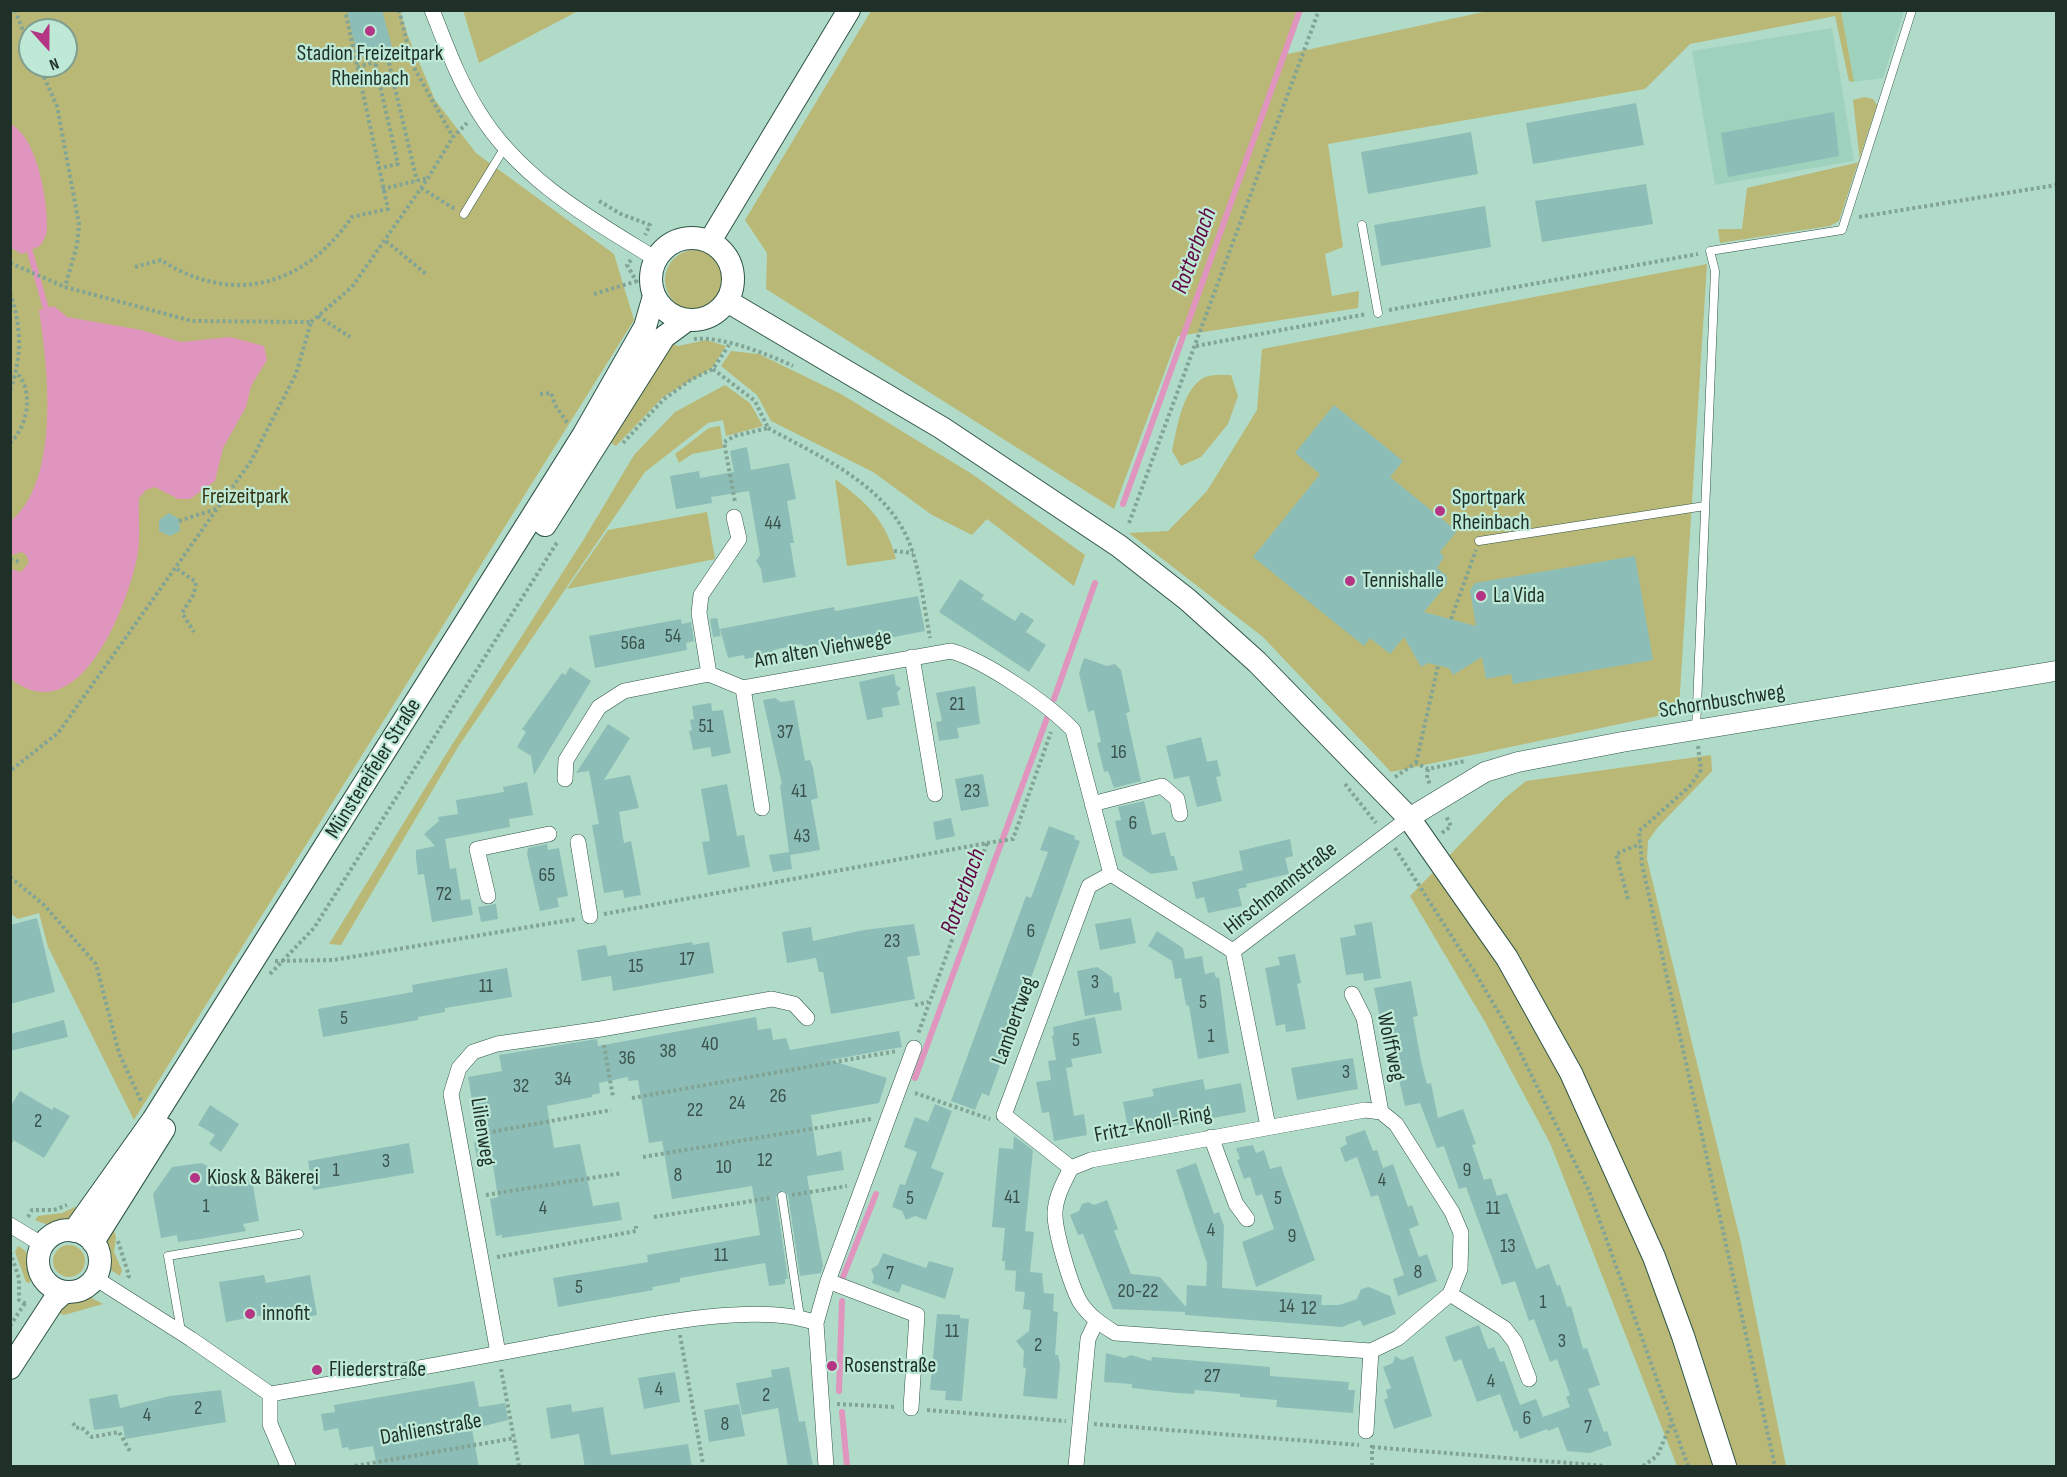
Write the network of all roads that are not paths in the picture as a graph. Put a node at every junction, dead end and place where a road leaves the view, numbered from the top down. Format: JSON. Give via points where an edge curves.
{"nodes":[{"id":1,"x":432,"y":10,"type":"edge"},
{"id":2,"x":849,"y":10,"type":"edge"},
{"id":3,"x":1912,"y":10,"type":"edge"},
{"id":4,"x":506,"y":147,"type":"junction"},
{"id":5,"x":464,"y":214,"type":"road end"},
{"id":6,"x":1362,"y":225,"type":"dead end"},
{"id":7,"x":710,"y":241,"type":"junction"},
{"id":8,"x":657,"y":259,"type":"junction"},
{"id":9,"x":654,"y":296,"type":"junction"},
{"id":10,"x":727,"y":301,"type":"junction"},
{"id":11,"x":1378,"y":313,"type":"road end"},
{"id":12,"x":687,"y":320,"type":"junction"},
{"id":13,"x":1705,"y":506,"type":"junction"},
{"id":14,"x":734,"y":517,"type":"road end"},
{"id":15,"x":1479,"y":541,"type":"road end"},
{"id":16,"x":912,"y":657,"type":"junction"},
{"id":17,"x":2056,"y":671,"type":"edge"},
{"id":18,"x":709,"y":674,"type":"junction"},
{"id":19,"x":743,"y":688,"type":"junction"},
{"id":20,"x":1696,"y":731,"type":"junction"},
{"id":21,"x":565,"y":779,"type":"dead end"},
{"id":22,"x":934,"y":794,"type":"dead end"},
{"id":23,"x":1092,"y":804,"type":"junction"},
{"id":24,"x":762,"y":808,"type":"dead end"},
{"id":25,"x":1180,"y":814,"type":"dead end"},
{"id":26,"x":1409,"y":818,"type":"junction"},
{"id":27,"x":549,"y":834,"type":"dead end"},
{"id":28,"x":578,"y":842,"type":"dead end"},
{"id":29,"x":1111,"y":874,"type":"junction"},
{"id":30,"x":488,"y":896,"type":"dead end"},
{"id":31,"x":590,"y":916,"type":"road end"},
{"id":32,"x":1233,"y":951,"type":"junction"},
{"id":33,"x":1352,"y":994,"type":"dead end"},
{"id":34,"x":807,"y":1018,"type":"dead end"},
{"id":35,"x":914,"y":1048,"type":"road end"},
{"id":36,"x":1381,"y":1112,"type":"junction"},
{"id":37,"x":1268,"y":1126,"type":"junction"},
{"id":38,"x":1210,"y":1137,"type":"junction"},
{"id":39,"x":1071,"y":1168,"type":"junction"},
{"id":40,"x":782,"y":1196,"type":"road end"},
{"id":41,"x":1247,"y":1219,"type":"dead end"},
{"id":42,"x":10,"y":1225,"type":"edge"},
{"id":43,"x":299,"y":1234,"type":"dead end"},
{"id":44,"x":83,"y":1236,"type":"junction"},
{"id":45,"x":43,"y":1245,"type":"junction"},
{"id":46,"x":95,"y":1278,"type":"junction"},
{"id":47,"x":828,"y":1281,"type":"junction"},
{"id":48,"x":55,"y":1286,"type":"junction"},
{"id":49,"x":1450,"y":1294,"type":"junction"},
{"id":50,"x":800,"y":1317,"type":"junction"},
{"id":51,"x":1096,"y":1322,"type":"junction"},
{"id":52,"x":816,"y":1323,"type":"junction"},
{"id":53,"x":182,"y":1333,"type":"junction"},
{"id":54,"x":10,"y":1340,"type":"edge"},
{"id":55,"x":1371,"y":1351,"type":"junction"},
{"id":56,"x":498,"y":1353,"type":"junction"},
{"id":57,"x":10,"y":1368,"type":"edge"},
{"id":58,"x":1529,"y":1379,"type":"dead end"},
{"id":59,"x":270,"y":1394,"type":"junction"},
{"id":60,"x":910,"y":1408,"type":"road end"},
{"id":61,"x":1366,"y":1431,"type":"dead end"},
{"id":62,"x":288,"y":1467,"type":"edge"},
{"id":63,"x":826,"y":1467,"type":"edge"},
{"id":64,"x":1076,"y":1467,"type":"edge"},
{"id":65,"x":1725,"y":1467,"type":"edge"}],
"edges":[{"from":1,"to":4,"type":"street","via":[[453,65],[478,112]]},
{"from":2,"to":7,"type":"main road"},
{"from":3,"to":13,"type":"lane","via":[[1842,230],[1710,252],[1715,271]]},
{"from":4,"to":5,"type":"lane"},
{"from":4,"to":8,"type":"street","via":[[557,197]]},
{"from":6,"to":11,"type":"lane"},
{"from":7,"to":8,"type":"main road","via":[[676,241]]},
{"from":7,"to":10,"type":"main road","via":[[731,265],[733,284]]},
{"from":8,"to":9,"type":"main road","via":[[652,272]]},
{"from":9,"to":12,"type":"main road","via":[[668,311]]},
{"from":9,"to":44,"type":"main road","name":"Münstereifeler Straße","via":[[645,327],[584,434]]},
{"from":10,"to":12,"type":"main road","via":[[702,319]]},
{"from":10,"to":26,"type":"main road","via":[[942,428],[1119,546],[1188,600],[1257,662]]},
{"from":12,"to":44,"type":"main road","name":"Münstereifeler Straße","via":[[664,337],[275,950]]},
{"from":13,"to":15,"type":"lane"},
{"from":13,"to":20,"type":"lane"},
{"from":14,"to":18,"type":"street","via":[[739,538],[701,595],[699,613]]},
{"from":16,"to":19,"type":"street","name":"Am alten Viehwege"},
{"from":16,"to":22,"type":"street","name":"Am alten Viehwege"},
{"from":16,"to":23,"type":"street","name":"Am alten Viehwege","via":[[951,651],[969,656],[1058,714],[1073,730]]},
{"from":17,"to":20,"type":"street","name":"Schornbuschweg"},
{"from":18,"to":19,"type":"street","name":"Am alten Viehwege"},
{"from":18,"to":21,"type":"street","via":[[624,690],[609,698],[599,707],[566,760]]},
{"from":19,"to":24,"type":"street","name":"Am alten Viehwege"},
{"from":20,"to":26,"type":"street","name":"Schornbuschweg","via":[[1485,772]]},
{"from":23,"to":25,"type":"street","via":[[1162,786],[1177,799]]},
{"from":23,"to":29,"type":"street","name":"Am alten Viehwege"},
{"from":26,"to":32,"type":"street","name":"Hirschmannstraße"},
{"from":26,"to":65,"type":"main road","via":[[1507,958],[1571,1073],[1654,1257]]},
{"from":27,"to":30,"type":"street","via":[[477,849]]},
{"from":28,"to":31,"type":"street"},
{"from":29,"to":32,"type":"street"},
{"from":29,"to":39,"type":"street","name":"Lambertweg","via":[[1089,886],[1004,1115]]},
{"from":32,"to":37,"type":"street","name":"Hirschmannstraße"},
{"from":33,"to":36,"type":"street","name":"Wolffweg","via":[[1364,1018]]},
{"from":34,"to":56,"type":"street","name":"Lilienweg","via":[[794,1004],[772,999],[497,1044],[473,1052],[459,1068],[451,1094]]},
{"from":35,"to":47,"type":"street"},
{"from":36,"to":37,"type":"street","name":"Fritz-Knoll-Ring","via":[[1365,1110]]},
{"from":36,"to":49,"type":"street","via":[[1396,1124],[1452,1212],[1461,1233],[1460,1269]]},
{"from":37,"to":38,"type":"street","name":"Fritz-Knoll-Ring"},
{"from":38,"to":39,"type":"street","name":"Fritz-Knoll-Ring","via":[[1091,1160]]},
{"from":38,"to":41,"type":"street","via":[[1236,1204]]},
{"from":39,"to":51,"type":"street","name":"Fritz-Knoll-Ring","via":[[1060,1189],[1055,1227],[1080,1301]]},
{"from":40,"to":50,"type":"lane"},
{"from":42,"to":45,"type":"street"},
{"from":43,"to":53,"type":"lane","via":[[168,1256]]},
{"from":44,"to":45,"type":"main road","via":[[62,1231]]},
{"from":44,"to":46,"type":"main road","via":[[99,1253]]},
{"from":45,"to":48,"type":"main road","via":[[38,1264]]},
{"from":46,"to":48,"type":"main road","via":[[76,1291]]},
{"from":46,"to":53,"type":"street"},
{"from":47,"to":52,"type":"street"},
{"from":47,"to":60,"type":"street","via":[[917,1315]]},
{"from":48,"to":54,"type":"main road"},
{"from":48,"to":57,"type":"main road","via":[[53,1302]]},
{"from":49,"to":55,"type":"street","via":[[1398,1338]]},
{"from":49,"to":58,"type":"street","via":[[1504,1328],[1515,1342]]},
{"from":50,"to":52,"type":"street"},
{"from":50,"to":56,"type":"street","via":[[678,1321]]},
{"from":51,"to":55,"type":"street","via":[[1115,1333]]},
{"from":51,"to":64,"type":"street","via":[[1088,1340]]},
{"from":52,"to":63,"type":"street"},
{"from":53,"to":59,"type":"street"},
{"from":55,"to":61,"type":"street"},
{"from":56,"to":59,"type":"street"},
{"from":59,"to":62,"type":"street","via":[[270,1424]]}]}
